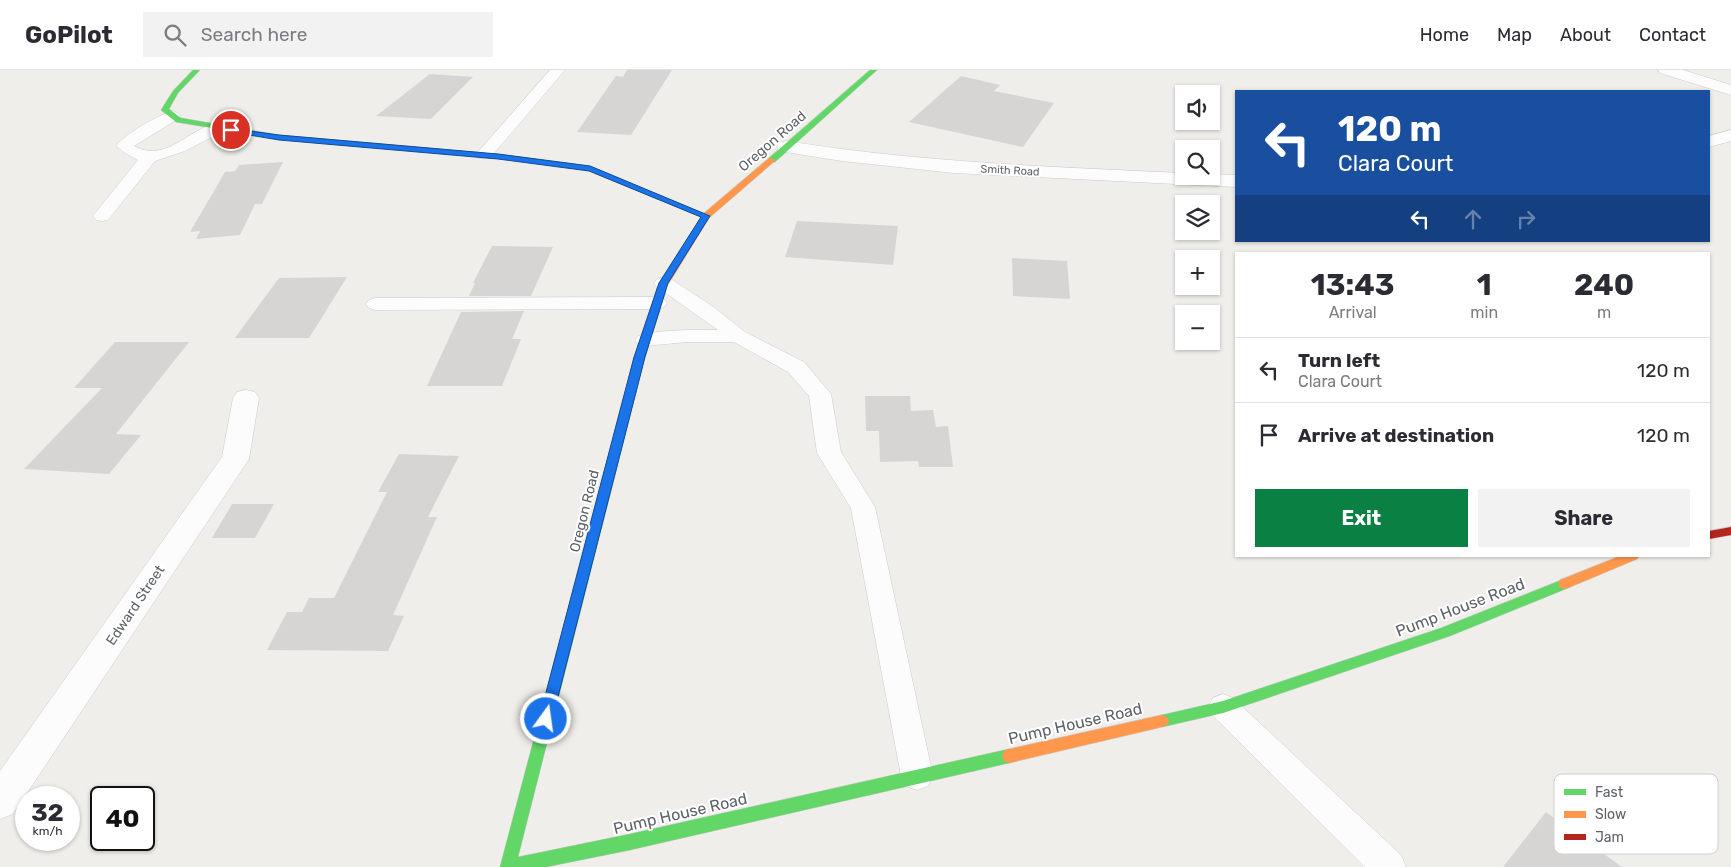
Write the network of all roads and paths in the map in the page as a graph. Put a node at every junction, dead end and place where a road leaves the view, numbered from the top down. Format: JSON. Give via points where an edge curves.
{"nodes":[{"id":1,"x":197,"y":70,"type":"edge"},
{"id":2,"x":558,"y":70,"type":"edge"},
{"id":3,"x":874,"y":70,"type":"edge"},
{"id":4,"x":1666,"y":70,"type":"edge"},
{"id":5,"x":1731,"y":90,"type":"edge"},
{"id":6,"x":173,"y":116,"type":"junction"},
{"id":7,"x":215,"y":128,"type":"junction"},
{"id":8,"x":1731,"y":134,"type":"edge"},
{"id":9,"x":1710,"y":142,"type":"edge"},
{"id":10,"x":786,"y":147,"type":"junction"},
{"id":11,"x":151,"y":155,"type":"junction"},
{"id":12,"x":484,"y":155,"type":"junction"},
{"id":13,"x":1235,"y":181,"type":"edge"},
{"id":14,"x":102,"y":216,"type":"dead end"},
{"id":15,"x":706,"y":216,"type":"junction"},
{"id":16,"x":664,"y":283,"type":"junction"},
{"id":17,"x":657,"y":303,"type":"junction"},
{"id":18,"x":376,"y":304,"type":"dead end"},
{"id":19,"x":738,"y":336,"type":"junction"},
{"id":20,"x":645,"y":340,"type":"junction"},
{"id":21,"x":246,"y":398,"type":"dead end"},
{"id":22,"x":1731,"y":531,"type":"edge"},
{"id":23,"x":1710,"y":535,"type":"edge"},
{"id":24,"x":1631,"y":557,"type":"edge"},
{"id":25,"x":1223,"y":706,"type":"junction"},
{"id":26,"x":917,"y":776,"type":"junction"},
{"id":27,"x":0,"y":802,"type":"edge"},
{"id":28,"x":508,"y":867,"type":"edge"},
{"id":29,"x":1389,"y":867,"type":"edge"}],
"edges":[{"from":1,"to":6,"type":"street","via":[[175,92],[165,110]]},
{"from":2,"to":12,"type":"lane"},
{"from":3,"to":10,"type":"street","name":"Oregon Road"},
{"from":4,"to":5,"type":"street"},
{"from":6,"to":7,"type":"street"},
{"from":6,"to":11,"type":"lane","via":[[124,146],[143,156]]},
{"from":7,"to":11,"type":"lane","via":[[164,154]]},
{"from":7,"to":12,"type":"street","via":[[279,137]]},
{"from":8,"to":9,"type":"street"},
{"from":10,"to":13,"type":"street","name":"Smith Road","via":[[848,158],[960,168]]},
{"from":10,"to":15,"type":"street","name":"Oregon Road"},
{"from":11,"to":14,"type":"lane"},
{"from":12,"to":15,"type":"street","via":[[590,168]]},
{"from":15,"to":16,"type":"street","name":"Oregon Road"},
{"from":16,"to":17,"type":"street","name":"Oregon Road"},
{"from":16,"to":19,"type":"lane"},
{"from":17,"to":18,"type":"lane"},
{"from":17,"to":20,"type":"street","name":"Oregon Road"},
{"from":19,"to":20,"type":"lane"},
{"from":19,"to":26,"type":"lane","via":[[796,367],[820,394],[829,453],[863,507]]},
{"from":20,"to":28,"type":"street","name":"Oregon Road"},
{"from":21,"to":27,"type":"street","name":"Edward Street","via":[[235,459]]},
{"from":22,"to":23,"type":"street"},
{"from":24,"to":25,"type":"street","name":"Pump House Road","via":[[1444,632]]},
{"from":25,"to":26,"type":"street","name":"Pump House Road"},
{"from":25,"to":29,"type":"lane"},
{"from":26,"to":28,"type":"street","name":"Pump House Road"}]}
